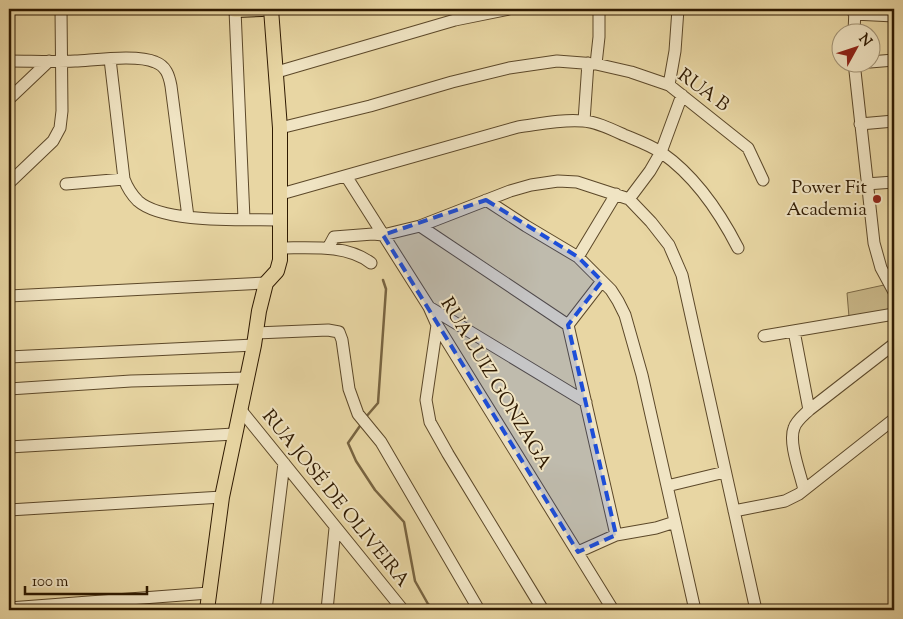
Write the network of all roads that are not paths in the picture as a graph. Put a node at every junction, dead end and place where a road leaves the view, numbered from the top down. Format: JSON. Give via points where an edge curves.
{"nodes":[{"id":1,"x":61,"y":9,"type":"edge"},
{"id":2,"x":262,"y":9,"type":"edge"},
{"id":3,"x":272,"y":9,"type":"edge"},
{"id":4,"x":509,"y":9,"type":"edge"},
{"id":5,"x":599,"y":9,"type":"edge"},
{"id":6,"x":678,"y":9,"type":"edge"},
{"id":7,"x":234,"y":10,"type":"edge"},
{"id":8,"x":855,"y":12,"type":"edge"},
{"id":9,"x":455,"y":14,"type":"edge"},
{"id":10,"x":894,"y":16,"type":"edge"},
{"id":11,"x":110,"y":59,"type":"junction"},
{"id":12,"x":894,"y":60,"type":"edge"},
{"id":13,"x":9,"y":61,"type":"edge"},
{"id":14,"x":49,"y":61,"type":"junction"},
{"id":15,"x":62,"y":61,"type":"junction"},
{"id":16,"x":880,"y":61,"type":"edge"},
{"id":17,"x":592,"y":63,"type":"junction"},
{"id":18,"x":277,"y":72,"type":"junction"},
{"id":19,"x":855,"y":72,"type":"edge"},
{"id":20,"x":669,"y":85,"type":"junction"},
{"id":21,"x":682,"y":95,"type":"junction"},
{"id":22,"x":9,"y":99,"type":"edge"},
{"id":23,"x":584,"y":121,"type":"junction"},
{"id":24,"x":894,"y":121,"type":"edge"},
{"id":25,"x":860,"y":124,"type":"junction"},
{"id":26,"x":280,"y":128,"type":"junction"},
{"id":27,"x":661,"y":152,"type":"junction"},
{"id":28,"x":346,"y":176,"type":"junction"},
{"id":29,"x":124,"y":178,"type":"junction"},
{"id":30,"x":763,"y":180,"type":"dead end"},
{"id":31,"x":894,"y":182,"type":"edge"},
{"id":32,"x":9,"y":183,"type":"edge"},
{"id":33,"x":66,"y":184,"type":"dead end"},
{"id":34,"x":866,"y":184,"type":"junction"},
{"id":35,"x":281,"y":194,"type":"junction"},
{"id":36,"x":616,"y":194,"type":"junction"},
{"id":37,"x":629,"y":199,"type":"junction"},
{"id":38,"x":486,"y":200,"type":"junction"},
{"id":39,"x":188,"y":217,"type":"junction"},
{"id":40,"x":244,"y":219,"type":"junction"},
{"id":41,"x":279,"y":220,"type":"junction"},
{"id":42,"x":420,"y":226,"type":"junction"},
{"id":43,"x":383,"y":235,"type":"junction"},
{"id":44,"x":280,"y":248,"type":"junction"},
{"id":45,"x":328,"y":248,"type":"junction"},
{"id":46,"x":738,"y":248,"type":"dead end"},
{"id":47,"x":578,"y":257,"type":"junction"},
{"id":48,"x":371,"y":263,"type":"dead end"},
{"id":49,"x":602,"y":281,"type":"junction"},
{"id":50,"x":266,"y":283,"type":"junction"},
{"id":51,"x":893,"y":287,"type":"edge"},
{"id":52,"x":9,"y":296,"type":"edge"},
{"id":53,"x":429,"y":307,"type":"junction"},
{"id":54,"x":894,"y":314,"type":"edge"},
{"id":55,"x":437,"y":325,"type":"junction"},
{"id":56,"x":568,"y":325,"type":"junction"},
{"id":57,"x":794,"y":331,"type":"junction"},
{"id":58,"x":764,"y":336,"type":"dead end"},
{"id":59,"x":255,"y":339,"type":"junction"},
{"id":60,"x":894,"y":344,"type":"edge"},
{"id":61,"x":9,"y":357,"type":"edge"},
{"id":62,"x":246,"y":378,"type":"junction"},
{"id":63,"x":9,"y":389,"type":"edge"},
{"id":64,"x":586,"y":402,"type":"junction"},
{"id":65,"x":240,"y":409,"type":"junction"},
{"id":66,"x":810,"y":410,"type":"junction"},
{"id":67,"x":894,"y":419,"type":"edge"},
{"id":68,"x":234,"y":434,"type":"junction"},
{"id":69,"x":9,"y":447,"type":"edge"},
{"id":70,"x":284,"y":463,"type":"junction"},
{"id":71,"x":725,"y":472,"type":"junction"},
{"id":72,"x":667,"y":486,"type":"junction"},
{"id":73,"x":804,"y":490,"type":"junction"},
{"id":74,"x":222,"y":497,"type":"junction"},
{"id":75,"x":9,"y":510,"type":"edge"},
{"id":76,"x":734,"y":511,"type":"junction"},
{"id":77,"x":675,"y":522,"type":"junction"},
{"id":78,"x":335,"y":528,"type":"junction"},
{"id":79,"x":616,"y":535,"type":"junction"},
{"id":80,"x":578,"y":552,"type":"junction"},
{"id":81,"x":209,"y":593,"type":"junction"},
{"id":82,"x":9,"y":608,"type":"edge"},
{"id":83,"x":207,"y":610,"type":"edge"},
{"id":84,"x":266,"y":610,"type":"edge"},
{"id":85,"x":327,"y":610,"type":"edge"},
{"id":86,"x":404,"y":610,"type":"edge"},
{"id":87,"x":479,"y":610,"type":"edge"},
{"id":88,"x":542,"y":610,"type":"edge"},
{"id":89,"x":613,"y":610,"type":"edge"},
{"id":90,"x":695,"y":610,"type":"edge"},
{"id":91,"x":756,"y":610,"type":"edge"}],
"edges":[{"from":1,"to":15,"type":"street"},
{"from":2,"to":7,"type":"main road"},
{"from":3,"to":18,"type":"main road"},
{"from":4,"to":9,"type":"street"},
{"from":5,"to":17,"type":"street","via":[[599,37]]},
{"from":6,"to":20,"type":"street"},
{"from":7,"to":40,"type":"street"},
{"from":8,"to":10,"type":"street"},
{"from":9,"to":18,"type":"street"},
{"from":11,"to":15,"type":"street"},
{"from":11,"to":29,"type":"street"},
{"from":11,"to":39,"type":"street","via":[[155,61],[169,74]]},
{"from":12,"to":16,"type":"street"},
{"from":13,"to":14,"type":"street"},
{"from":14,"to":15,"type":"street"},
{"from":14,"to":22,"type":"street"},
{"from":15,"to":32,"type":"street","via":[[62,111],[58,135]]},
{"from":17,"to":20,"type":"street","name":"RUA B"},
{"from":17,"to":23,"type":"street"},
{"from":17,"to":26,"type":"street","name":"RUA B","via":[[557,61],[509,68]]},
{"from":18,"to":26,"type":"main road"},
{"from":19,"to":25,"type":"street"},
{"from":20,"to":21,"type":"street","name":"RUA B"},
{"from":21,"to":27,"type":"street"},
{"from":21,"to":30,"type":"street","name":"RUA B","via":[[748,148]]},
{"from":23,"to":27,"type":"street"},
{"from":23,"to":28,"type":"street","via":[[518,127]]},
{"from":24,"to":25,"type":"street"},
{"from":25,"to":34,"type":"street"},
{"from":26,"to":35,"type":"main road"},
{"from":27,"to":37,"type":"street"},
{"from":27,"to":46,"type":"street","via":[[699,188]]},
{"from":28,"to":35,"type":"street"},
{"from":28,"to":43,"type":"street","name":"RUA LUIZ GONZAGA"},
{"from":29,"to":33,"type":"street"},
{"from":29,"to":39,"type":"street","via":[[139,202],[166,214]]},
{"from":31,"to":34,"type":"street"},
{"from":34,"to":51,"type":"street","via":[[874,243],[881,268]]},
{"from":35,"to":41,"type":"main road"},
{"from":36,"to":37,"type":"street"},
{"from":36,"to":38,"type":"street","via":[[584,183],[558,181],[531,184]]},
{"from":36,"to":47,"type":"street"},
{"from":37,"to":71,"type":"street","via":[[669,245],[682,275]]},
{"from":38,"to":42,"type":"street"},
{"from":38,"to":47,"type":"street"},
{"from":39,"to":40,"type":"street"},
{"from":40,"to":41,"type":"street"},
{"from":41,"to":44,"type":"main road"},
{"from":42,"to":43,"type":"street"},
{"from":42,"to":56,"type":"street"},
{"from":43,"to":45,"type":"street","via":[[334,237]]},
{"from":43,"to":53,"type":"street","name":"RUA LUIZ GONZAGA"},
{"from":44,"to":45,"type":"street"},
{"from":44,"to":50,"type":"main road","via":[[280,266]]},
{"from":45,"to":48,"type":"street","via":[[359,256]]},
{"from":47,"to":49,"type":"street"},
{"from":49,"to":56,"type":"street"},
{"from":49,"to":72,"type":"street","via":[[618,301],[631,334]]},
{"from":50,"to":52,"type":"street"},
{"from":50,"to":59,"type":"main road"},
{"from":53,"to":55,"type":"street","name":"RUA LUIZ GONZAGA"},
{"from":53,"to":64,"type":"street"},
{"from":54,"to":57,"type":"street"},
{"from":55,"to":80,"type":"street","name":"RUA LUIZ GONZAGA"},
{"from":55,"to":88,"type":"street","via":[[426,400],[430,422]]},
{"from":56,"to":64,"type":"street"},
{"from":57,"to":58,"type":"street"},
{"from":57,"to":66,"type":"street"},
{"from":59,"to":61,"type":"street"},
{"from":59,"to":62,"type":"main road"},
{"from":59,"to":87,"type":"street","via":[[328,330],[339,332],[354,405],[381,442]]},
{"from":60,"to":66,"type":"street"},
{"from":62,"to":63,"type":"street","via":[[131,380]]},
{"from":62,"to":65,"type":"main road"},
{"from":64,"to":79,"type":"street"},
{"from":65,"to":68,"type":"main road"},
{"from":65,"to":70,"type":"street","name":"RUA JOSÉ DE OLIVEIRA"},
{"from":66,"to":73,"type":"street","via":[[797,422],[792,434]]},
{"from":67,"to":73,"type":"street"},
{"from":68,"to":69,"type":"street"},
{"from":68,"to":74,"type":"main road"},
{"from":70,"to":78,"type":"street","name":"RUA JOSÉ DE OLIVEIRA"},
{"from":70,"to":84,"type":"street"},
{"from":71,"to":72,"type":"street"},
{"from":71,"to":76,"type":"street"},
{"from":72,"to":77,"type":"street"},
{"from":73,"to":76,"type":"street","via":[[785,501]]},
{"from":74,"to":75,"type":"street"},
{"from":74,"to":81,"type":"main road"},
{"from":76,"to":91,"type":"street"},
{"from":77,"to":79,"type":"street"},
{"from":77,"to":90,"type":"street"},
{"from":78,"to":85,"type":"street"},
{"from":78,"to":86,"type":"street","name":"RUA JOSÉ DE OLIVEIRA"},
{"from":79,"to":80,"type":"street"},
{"from":80,"to":89,"type":"street","name":"RUA LUIZ GONZAGA"},
{"from":81,"to":82,"type":"street"},
{"from":81,"to":83,"type":"main road"}]}
